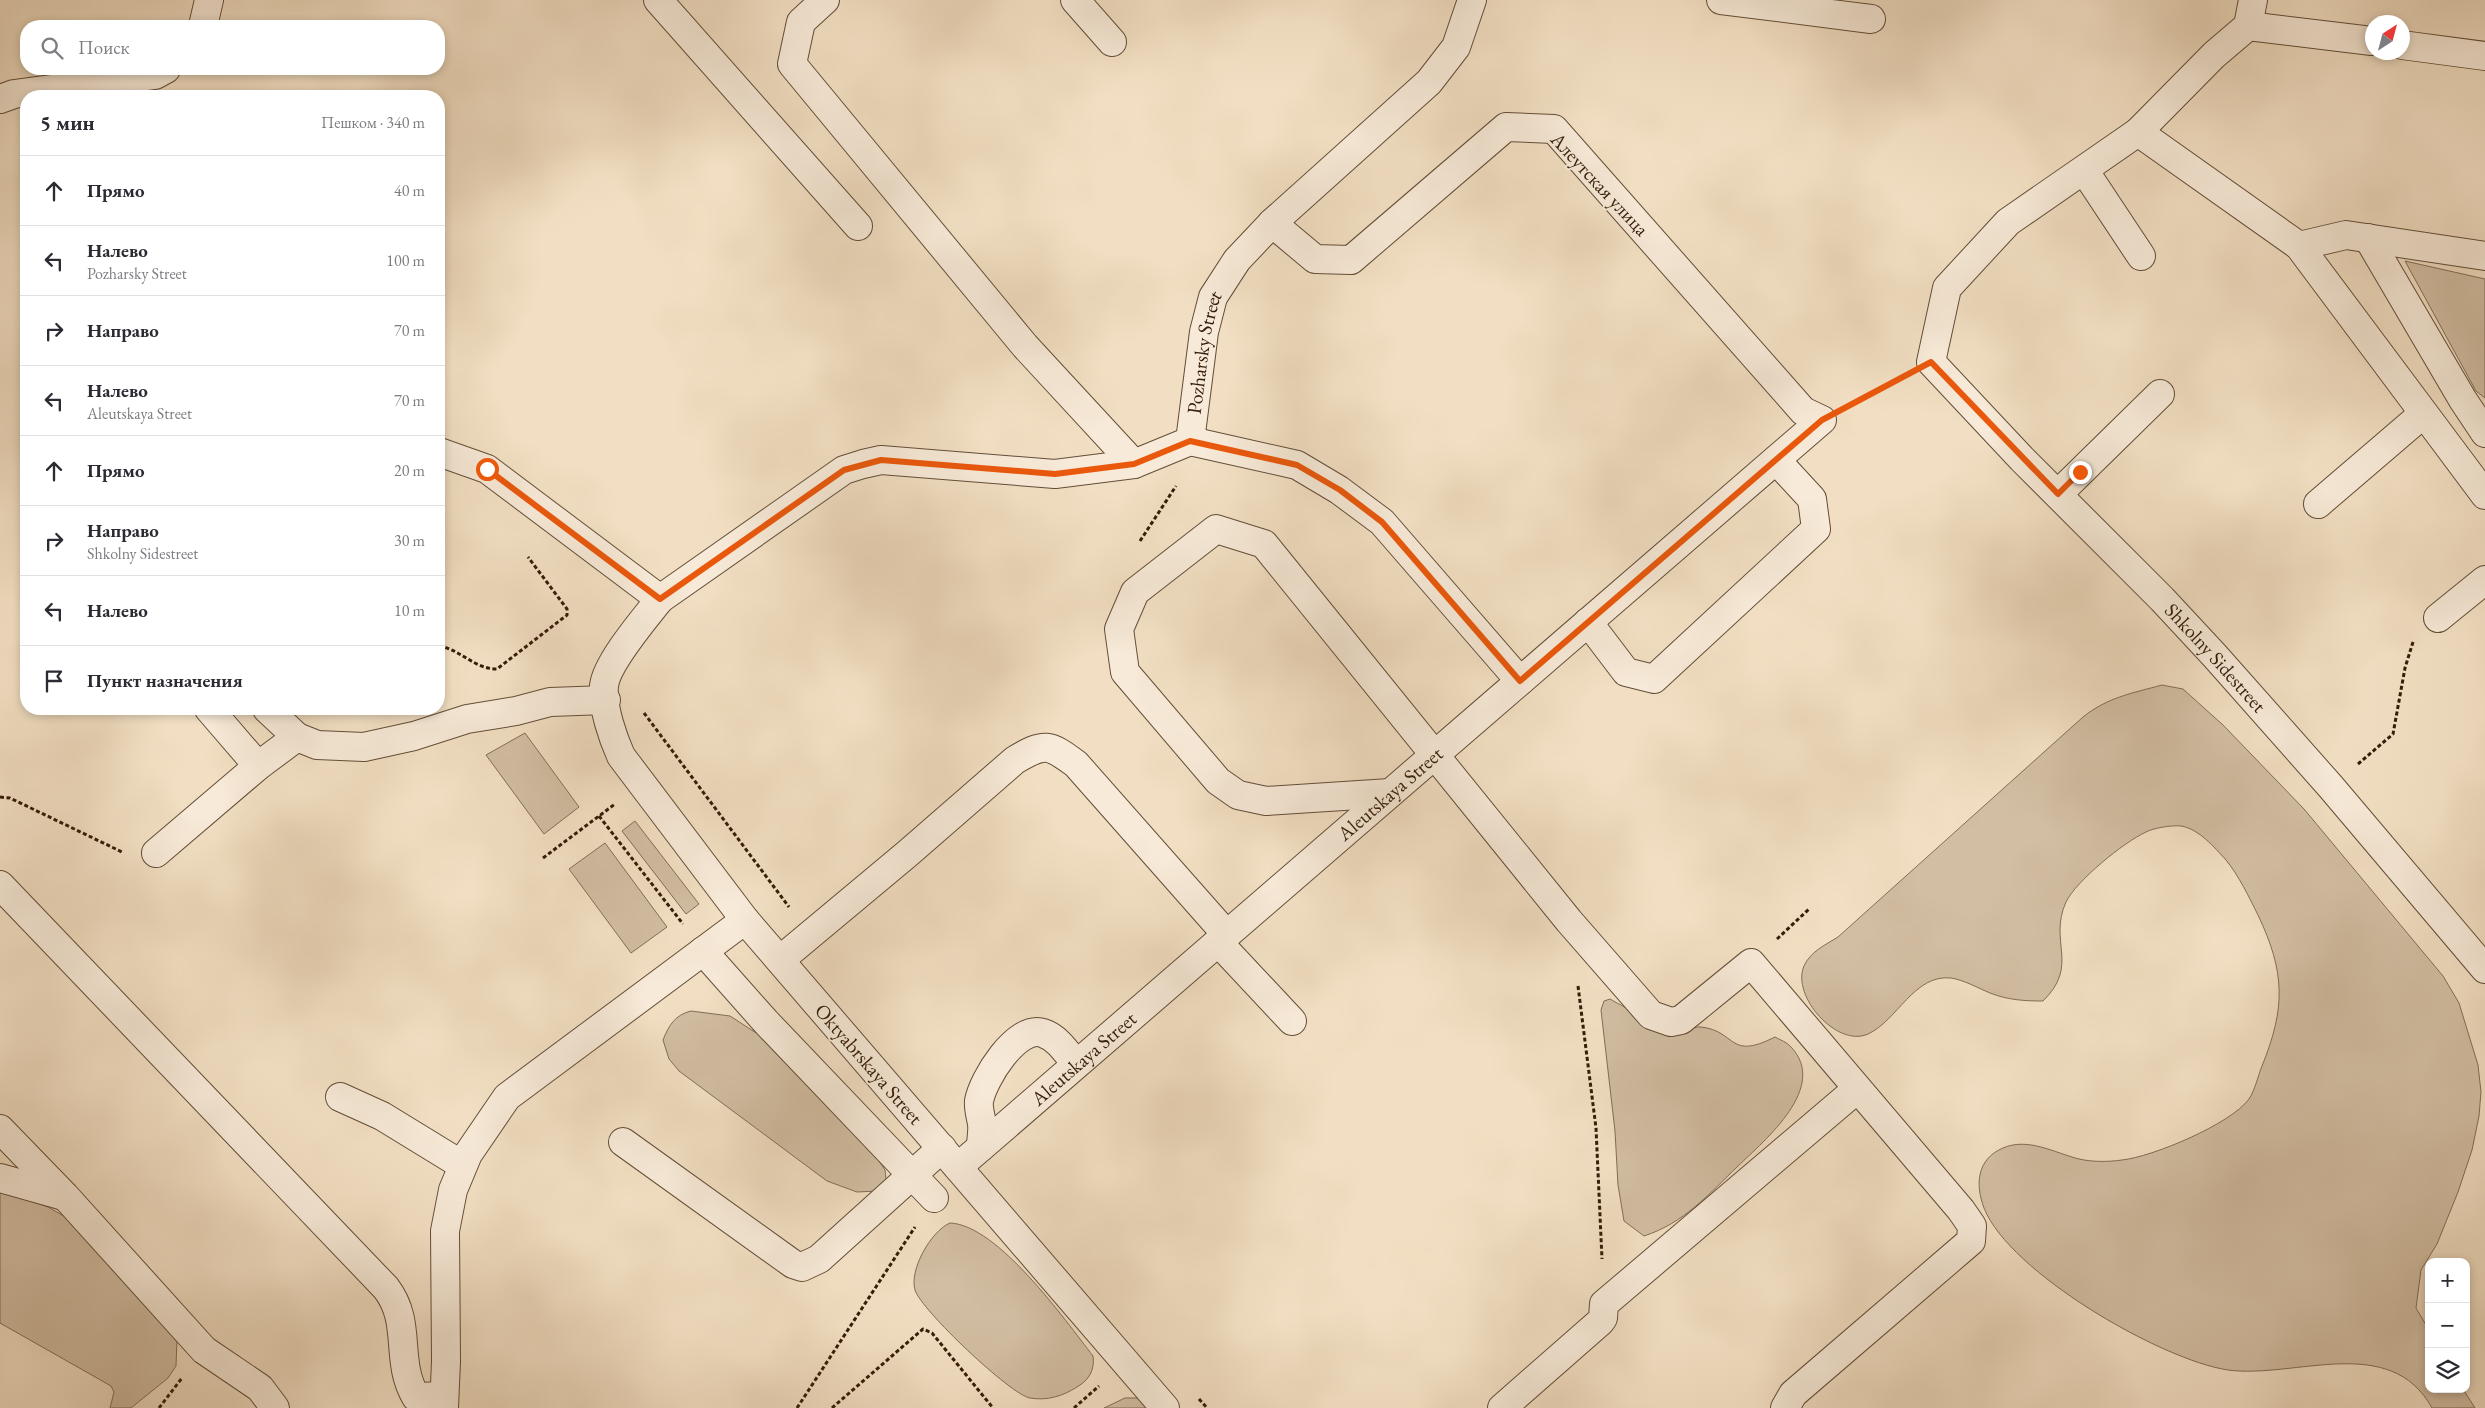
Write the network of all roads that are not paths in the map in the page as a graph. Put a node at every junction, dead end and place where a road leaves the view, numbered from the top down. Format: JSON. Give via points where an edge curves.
{"nodes":[{"id":1,"x":209,"y":0,"type":"edge"},
{"id":2,"x":658,"y":0,"type":"edge"},
{"id":3,"x":825,"y":0,"type":"edge"},
{"id":4,"x":1075,"y":0,"type":"edge"},
{"id":5,"x":1472,"y":0,"type":"edge"},
{"id":6,"x":1721,"y":0,"type":"edge"},
{"id":7,"x":2253,"y":0,"type":"edge"},
{"id":8,"x":1871,"y":19,"type":"dead end"},
{"id":9,"x":204,"y":20,"type":"edge"},
{"id":10,"x":2248,"y":26,"type":"junction"},
{"id":11,"x":2365,"y":40,"type":"edge"},
{"id":12,"x":1112,"y":42,"type":"dead end"},
{"id":13,"x":2410,"y":46,"type":"edge"},
{"id":14,"x":2476,"y":55,"type":"edge"},
{"id":15,"x":155,"y":75,"type":"edge"},
{"id":16,"x":44,"y":90,"type":"edge"},
{"id":17,"x":20,"y":93,"type":"edge"},
{"id":18,"x":0,"y":99,"type":"edge"},
{"id":19,"x":2138,"y":132,"type":"junction"},
{"id":20,"x":2084,"y":170,"type":"junction"},
{"id":21,"x":1272,"y":223,"type":"junction"},
{"id":22,"x":858,"y":226,"type":"dead end"},
{"id":23,"x":2368,"y":238,"type":"junction"},
{"id":24,"x":2299,"y":246,"type":"junction"},
{"id":25,"x":2141,"y":256,"type":"dead end"},
{"id":26,"x":2485,"y":256,"type":"edge"},
{"id":27,"x":2160,"y":394,"type":"dead end"},
{"id":28,"x":2423,"y":414,"type":"junction"},
{"id":29,"x":1822,"y":420,"type":"joint"},
{"id":30,"x":2485,"y":433,"type":"edge"},
{"id":31,"x":1190,"y":441,"type":"junction"},
{"id":32,"x":445,"y":454,"type":"edge"},
{"id":33,"x":1776,"y":460,"type":"junction"},
{"id":34,"x":1134,"y":464,"type":"junction"},
{"id":35,"x":2058,"y":494,"type":"junction"},
{"id":36,"x":2485,"y":495,"type":"edge"},
{"id":37,"x":2318,"y":504,"type":"dead end"},
{"id":38,"x":2485,"y":580,"type":"edge"},
{"id":39,"x":660,"y":599,"type":"junction"},
{"id":40,"x":2438,"y":618,"type":"road end"},
{"id":41,"x":1588,"y":622,"type":"junction"},
{"id":42,"x":1520,"y":681,"type":"junction"},
{"id":43,"x":606,"y":700,"type":"junction"},
{"id":44,"x":214,"y":715,"type":"edge"},
{"id":45,"x":274,"y":715,"type":"edge"},
{"id":46,"x":298,"y":737,"type":"junction"},
{"id":47,"x":1436,"y":753,"type":"junction"},
{"id":48,"x":258,"y":766,"type":"junction"},
{"id":49,"x":1390,"y":793,"type":"junction"},
{"id":50,"x":156,"y":853,"type":"road end"},
{"id":51,"x":0,"y":885,"type":"edge"},
{"id":52,"x":745,"y":920,"type":"junction"},
{"id":53,"x":1222,"y":938,"type":"junction"},
{"id":54,"x":704,"y":951,"type":"junction"},
{"id":55,"x":780,"y":960,"type":"junction"},
{"id":56,"x":2485,"y":968,"type":"edge"},
{"id":57,"x":1292,"y":1021,"type":"dead end"},
{"id":58,"x":1076,"y":1064,"type":"junction"},
{"id":59,"x":1857,"y":1089,"type":"junction"},
{"id":60,"x":340,"y":1097,"type":"dead end"},
{"id":61,"x":0,"y":1129,"type":"edge"},
{"id":62,"x":622,"y":1142,"type":"dead end"},
{"id":63,"x":981,"y":1147,"type":"junction"},
{"id":64,"x":950,"y":1158,"type":"junction"},
{"id":65,"x":462,"y":1165,"type":"junction"},
{"id":66,"x":913,"y":1175,"type":"junction"},
{"id":67,"x":0,"y":1178,"type":"edge"},
{"id":68,"x":65,"y":1196,"type":"junction"},
{"id":69,"x":934,"y":1198,"type":"road end"},
{"id":70,"x":444,"y":1402,"type":"edge"},
{"id":71,"x":275,"y":1408,"type":"edge"},
{"id":72,"x":1165,"y":1408,"type":"edge"},
{"id":73,"x":1502,"y":1408,"type":"edge"},
{"id":74,"x":1785,"y":1408,"type":"edge"}],
"edges":[{"from":1,"to":9,"type":"street"},
{"from":2,"to":22,"type":"street"},
{"from":3,"to":34,"type":"street","via":[[801,22],[792,64],[1025,346]]},
{"from":4,"to":12,"type":"street"},
{"from":5,"to":21,"type":"street","name":"Pozharsky Street","via":[[1456,47],[1429,82]]},
{"from":6,"to":8,"type":"street"},
{"from":7,"to":10,"type":"street"},
{"from":10,"to":11,"type":"street"},
{"from":10,"to":19,"type":"street","via":[[2214,55]]},
{"from":13,"to":14,"type":"street"},
{"from":15,"to":16,"type":"street"},
{"from":17,"to":18,"type":"street"},
{"from":19,"to":20,"type":"street"},
{"from":19,"to":24,"type":"street"},
{"from":20,"to":25,"type":"street"},
{"from":20,"to":35,"type":"street","name":"Shkolny Sidestreet","via":[[2008,222],[1948,288],[1931,362]]},
{"from":21,"to":29,"type":"street","name":"Алеутская улица","via":[[1316,259],[1351,260],[1506,127],[1554,129],[1803,411]]},
{"from":21,"to":31,"type":"street","name":"Pozharsky Street","via":[[1237,260],[1213,297],[1204,332]]},
{"from":23,"to":24,"type":"street","via":[[2346,236]]},
{"from":23,"to":26,"type":"street"},
{"from":23,"to":30,"type":"street"},
{"from":24,"to":28,"type":"street"},
{"from":27,"to":35,"type":"street"},
{"from":28,"to":36,"type":"street"},
{"from":28,"to":37,"type":"street"},
{"from":29,"to":33,"type":"street","name":"Aleutskaya Street"},
{"from":31,"to":34,"type":"street","name":"Pozharsky Street"},
{"from":31,"to":42,"type":"street","via":[[1297,465],[1340,490],[1382,522]]},
{"from":32,"to":39,"type":"street","via":[[487,469]]},
{"from":33,"to":41,"type":"street","name":"Aleutskaya Street"},
{"from":33,"to":41,"type":"street","via":[[1812,499],[1816,529],[1654,679],[1626,672]]},
{"from":34,"to":39,"type":"street","name":"Pozharsky Street","via":[[1055,474],[881,460],[863,464],[844,470]]},
{"from":35,"to":56,"type":"street","name":"Shkolny Sidestreet","via":[[2202,642],[2331,786]]},
{"from":38,"to":40,"type":"street"},
{"from":39,"to":43,"type":"street","name":"Pozharsky Street","via":[[612,665],[604,685]]},
{"from":41,"to":42,"type":"street","name":"Aleutskaya Street"},
{"from":42,"to":47,"type":"street","name":"Aleutskaya Street"},
{"from":43,"to":46,"type":"street","via":[[550,702],[467,719],[414,736],[364,747],[317,745]]},
{"from":43,"to":52,"type":"street","name":"Oktyabrskaya Street","via":[[612,735],[622,756]]},
{"from":44,"to":48,"type":"street"},
{"from":45,"to":46,"type":"street"},
{"from":46,"to":48,"type":"street"},
{"from":47,"to":49,"type":"street","name":"Aleutskaya Street"},
{"from":47,"to":49,"type":"street","via":[[1264,544],[1216,529],[1135,592],[1119,630],[1126,672],[1218,781],[1238,795],[1266,802]]},
{"from":47,"to":59,"type":"street","via":[[1570,921],[1651,1015],[1671,1022],[1681,1020],[1751,963]]},
{"from":48,"to":50,"type":"street"},
{"from":49,"to":53,"type":"street","name":"Aleutskaya Street"},
{"from":51,"to":70,"type":"street","via":[[386,1288],[400,1311],[407,1382],[416,1397]]},
{"from":52,"to":54,"type":"street"},
{"from":52,"to":55,"type":"street","name":"Oktyabrskaya Street"},
{"from":53,"to":55,"type":"street","via":[[1076,764],[1045,746],[1016,760]]},
{"from":53,"to":57,"type":"street"},
{"from":53,"to":58,"type":"street","name":"Aleutskaya Street"},
{"from":54,"to":65,"type":"street","via":[[507,1097]]},
{"from":54,"to":66,"type":"street","via":[[766,1022]]},
{"from":55,"to":64,"type":"street","name":"Oktyabrskaya Street"},
{"from":58,"to":63,"type":"street","name":"Aleutskaya Street"},
{"from":58,"to":63,"type":"street","via":[[1060,1044],[1042,1032],[1033,1032],[1016,1041],[998,1060],[978,1102]]},
{"from":59,"to":73,"type":"street","via":[[1604,1304],[1600,1322]]},
{"from":59,"to":74,"type":"street","via":[[1961,1210],[1972,1226],[1971,1241],[1793,1394]]},
{"from":60,"to":65,"type":"street","via":[[382,1116]]},
{"from":61,"to":68,"type":"street"},
{"from":62,"to":66,"type":"street","name":"Aleutskaya Street","via":[[793,1264],[802,1267],[819,1258]]},
{"from":63,"to":64,"type":"street","name":"Aleutskaya Street"},
{"from":64,"to":66,"type":"street","name":"Aleutskaya Street"},
{"from":64,"to":72,"type":"street","name":"Oktyabrskaya Street"},
{"from":65,"to":70,"type":"street","via":[[445,1231]]},
{"from":66,"to":69,"type":"street"},
{"from":67,"to":68,"type":"street"},
{"from":68,"to":71,"type":"street","via":[[204,1350],[260,1388]]}]}
